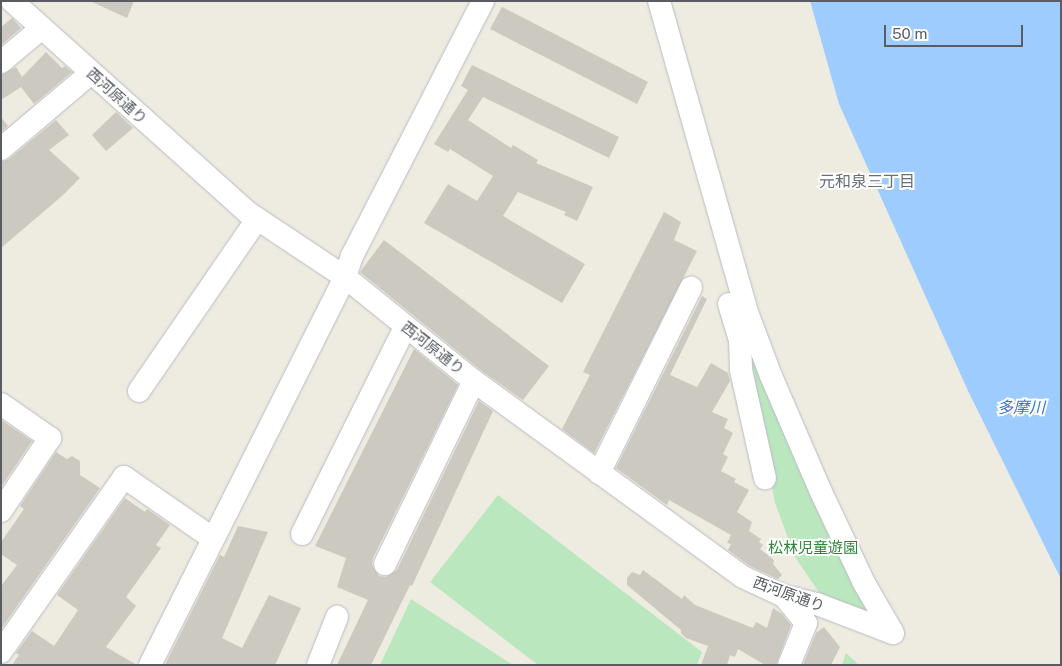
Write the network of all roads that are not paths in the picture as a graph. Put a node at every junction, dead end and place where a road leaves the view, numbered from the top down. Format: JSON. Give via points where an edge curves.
{"nodes":[{"id":1,"x":12,"y":1,"type":"edge"},
{"id":2,"x":483,"y":1,"type":"edge"},
{"id":3,"x":659,"y":1,"type":"edge"},
{"id":4,"x":42,"y":28,"type":"junction"},
{"id":5,"x":1,"y":62,"type":"edge"},
{"id":6,"x":91,"y":74,"type":"junction"},
{"id":7,"x":1,"y":148,"type":"edge"},
{"id":8,"x":256,"y":219,"type":"junction"},
{"id":9,"x":345,"y":277,"type":"junction"},
{"id":10,"x":739,"y":284,"type":"junction"},
{"id":11,"x":691,"y":288,"type":"dead end"},
{"id":12,"x":406,"y":328,"type":"junction"},
{"id":13,"x":474,"y":381,"type":"junction"},
{"id":14,"x":139,"y":391,"type":"dead end"},
{"id":15,"x":1,"y":404,"type":"edge"},
{"id":16,"x":599,"y":473,"type":"junction"},
{"id":17,"x":765,"y":478,"type":"dead end"},
{"id":18,"x":2,"y":507,"type":"edge"},
{"id":19,"x":302,"y":534,"type":"dead end"},
{"id":20,"x":212,"y":538,"type":"junction"},
{"id":21,"x":385,"y":564,"type":"dead end"},
{"id":22,"x":784,"y":596,"type":"junction"},
{"id":23,"x":338,"y":617,"type":"dead end"},
{"id":24,"x":1,"y":652,"type":"edge"},
{"id":25,"x":150,"y":665,"type":"edge"},
{"id":26,"x":318,"y":665,"type":"edge"},
{"id":27,"x":789,"y":665,"type":"edge"}],
"edges":[{"from":1,"to":4,"type":"street","name":"西河原通り"},
{"from":2,"to":9,"type":"street","via":[[352,256]]},
{"from":3,"to":10,"type":"street"},
{"from":4,"to":5,"type":"street"},
{"from":4,"to":6,"type":"street","name":"西河原通り"},
{"from":6,"to":7,"type":"street"},
{"from":6,"to":8,"type":"street","name":"西河原通り"},
{"from":8,"to":9,"type":"street","name":"西河原通り"},
{"from":8,"to":14,"type":"street"},
{"from":9,"to":12,"type":"street","name":"西河原通り"},
{"from":9,"to":20,"type":"street"},
{"from":10,"to":17,"type":"street","via":[[725,289],[740,340],[741,370]]},
{"from":10,"to":22,"type":"street","name":"西河原通り","via":[[771,376],[801,448],[864,583],[893,633],[817,604]]},
{"from":11,"to":16,"type":"street"},
{"from":12,"to":13,"type":"street","name":"西河原通り"},
{"from":12,"to":19,"type":"street"},
{"from":13,"to":16,"type":"street","name":"西河原通り"},
{"from":13,"to":21,"type":"street"},
{"from":15,"to":18,"type":"street","via":[[50,438]]},
{"from":16,"to":22,"type":"street","name":"西河原通り","via":[[743,577]]},
{"from":20,"to":24,"type":"street","via":[[124,477]]},
{"from":20,"to":25,"type":"street"},
{"from":22,"to":27,"type":"street","via":[[806,623]]},
{"from":23,"to":26,"type":"street"}]}
